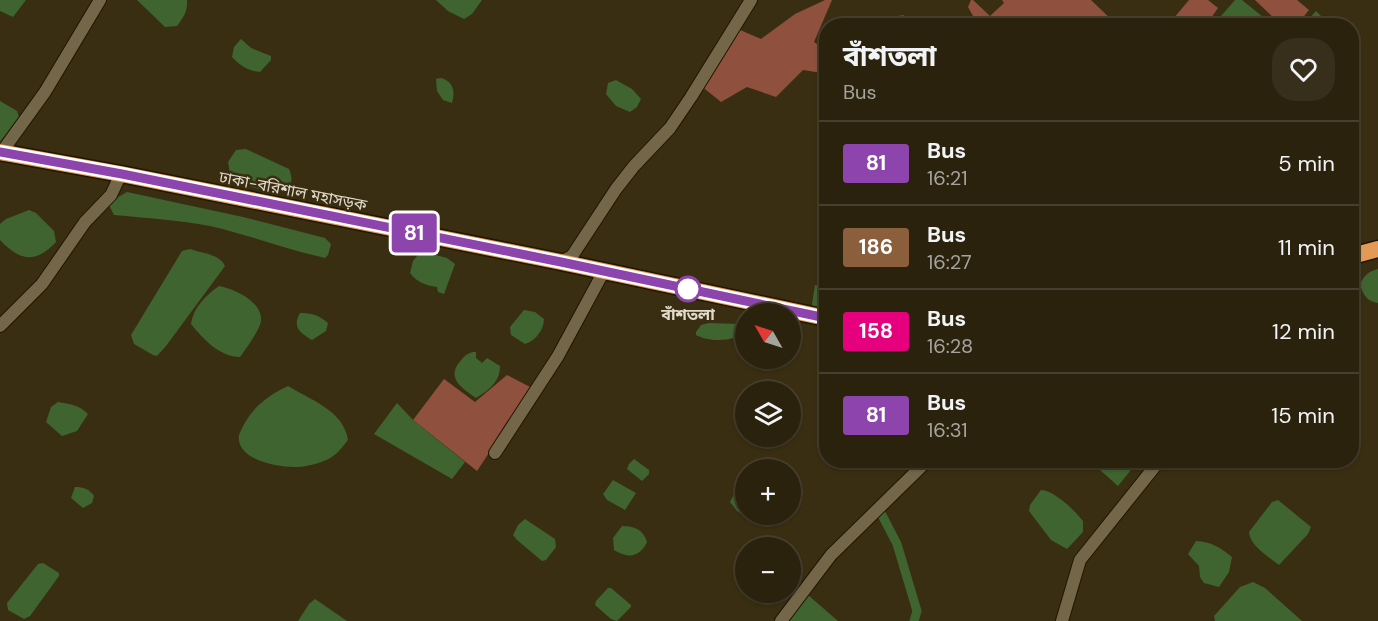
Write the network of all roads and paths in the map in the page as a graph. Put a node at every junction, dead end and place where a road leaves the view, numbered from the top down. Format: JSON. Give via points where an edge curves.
{"nodes":[{"id":1,"x":100,"y":0,"type":"edge"},
{"id":2,"x":751,"y":0,"type":"edge"},
{"id":3,"x":1,"y":152,"type":"edge"},
{"id":4,"x":122,"y":174,"type":"junction"},
{"id":5,"x":1378,"y":249,"type":"edge"},
{"id":6,"x":1359,"y":254,"type":"edge"},
{"id":7,"x":561,"y":262,"type":"junction"},
{"id":8,"x":603,"y":271,"type":"junction"},
{"id":9,"x":819,"y":317,"type":"edge"},
{"id":10,"x":0,"y":326,"type":"edge"},
{"id":11,"x":495,"y":453,"type":"dead end"},
{"id":12,"x":920,"y":468,"type":"edge"},
{"id":13,"x":1154,"y":468,"type":"edge"},
{"id":14,"x":780,"y":621,"type":"edge"},
{"id":15,"x":1062,"y":621,"type":"edge"}],
"edges":[{"from":1,"to":3,"type":"street","via":[[45,92]]},
{"from":2,"to":7,"type":"street","via":[[669,128],[616,189],[572,256]]},
{"from":3,"to":4,"type":"highway","name":"ঢাকা-বরিশাল মহাসড়ক"},
{"from":4,"to":7,"type":"highway","name":"ঢাকা-বরিশাল মহাসড়ক"},
{"from":4,"to":10,"type":"street","via":[[111,195],[85,222],[42,284]]},
{"from":5,"to":6,"type":"highway"},
{"from":7,"to":8,"type":"highway","name":"ঢাকা-বরিশাল মহাসড়ক"},
{"from":8,"to":9,"type":"highway","name":"ঢাকা-বরিশাল মহাসড়ক"},
{"from":8,"to":11,"type":"street","via":[[558,356]]},
{"from":12,"to":14,"type":"street","via":[[831,555]]},
{"from":13,"to":15,"type":"street","via":[[1080,560]]}]}
